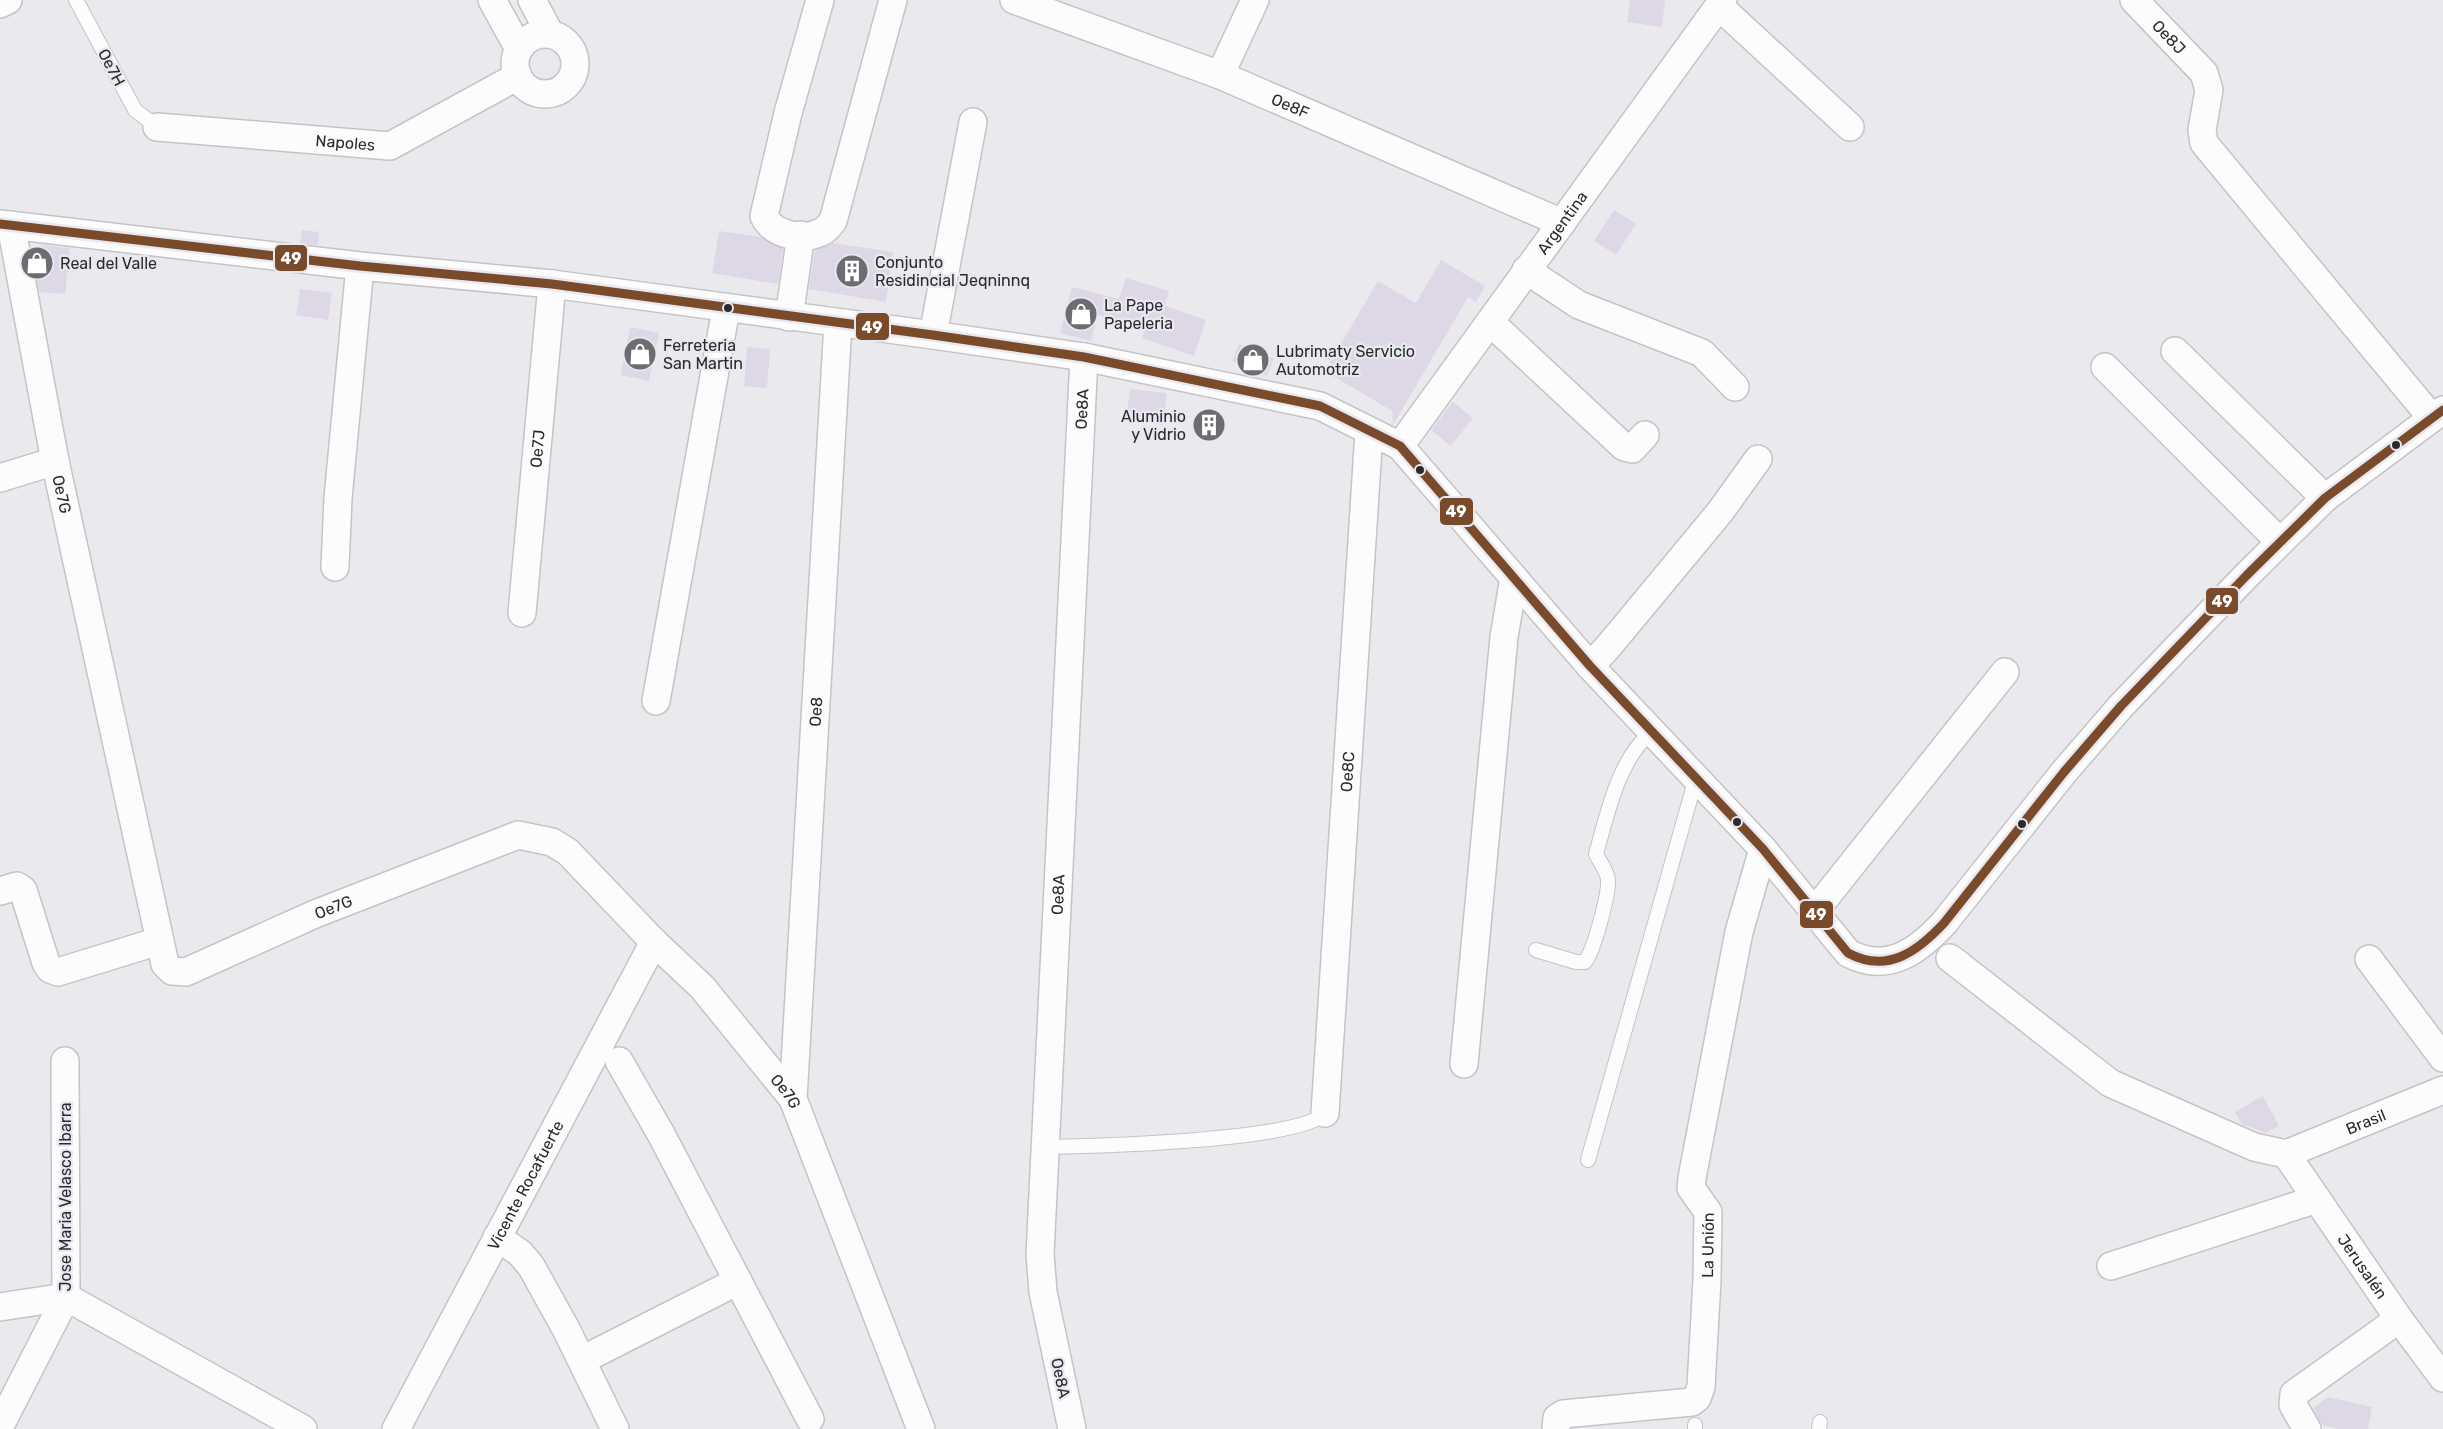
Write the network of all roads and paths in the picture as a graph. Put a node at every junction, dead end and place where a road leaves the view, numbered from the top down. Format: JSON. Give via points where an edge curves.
{"nodes":[{"id":1,"x":8,"y":0,"type":"edge"},
{"id":2,"x":76,"y":0,"type":"edge"},
{"id":3,"x":492,"y":0,"type":"edge"},
{"id":4,"x":532,"y":0,"type":"edge"},
{"id":5,"x":820,"y":0,"type":"edge"},
{"id":6,"x":893,"y":0,"type":"edge"},
{"id":7,"x":1014,"y":0,"type":"edge"},
{"id":8,"x":1255,"y":0,"type":"edge"},
{"id":9,"x":2134,"y":0,"type":"edge"},
{"id":10,"x":1721,"y":3,"type":"edge"},
{"id":11,"x":0,"y":4,"type":"edge"},
{"id":12,"x":550,"y":34,"type":"junction"},
{"id":13,"x":518,"y":62,"type":"junction"},
{"id":14,"x":1220,"y":75,"type":"junction"},
{"id":15,"x":973,"y":122,"type":"dead end"},
{"id":16,"x":157,"y":127,"type":"joint"},
{"id":17,"x":1850,"y":127,"type":"dead end"},
{"id":18,"x":1562,"y":223,"type":"junction"},
{"id":19,"x":5,"y":225,"type":"edge"},
{"id":20,"x":801,"y":235,"type":"junction"},
{"id":21,"x":360,"y":266,"type":"junction"},
{"id":22,"x":1526,"y":270,"type":"junction"},
{"id":23,"x":552,"y":284,"type":"junction"},
{"id":24,"x":726,"y":309,"type":"junction"},
{"id":25,"x":789,"y":317,"type":"junction"},
{"id":26,"x":1490,"y":322,"type":"junction"},
{"id":27,"x":838,"y":323,"type":"junction"},
{"id":28,"x":933,"y":335,"type":"junction"},
{"id":29,"x":2175,"y":351,"type":"dead end"},
{"id":30,"x":1084,"y":357,"type":"junction"},
{"id":31,"x":2105,"y":367,"type":"dead end"},
{"id":32,"x":1735,"y":387,"type":"dead end"},
{"id":33,"x":2437,"y":414,"type":"edge"},
{"id":34,"x":1369,"y":432,"type":"junction"},
{"id":35,"x":1645,"y":435,"type":"dead end"},
{"id":36,"x":1400,"y":446,"type":"junction"},
{"id":37,"x":1758,"y":459,"type":"dead end"},
{"id":38,"x":55,"y":461,"type":"junction"},
{"id":39,"x":0,"y":478,"type":"edge"},
{"id":40,"x":2325,"y":498,"type":"junction"},
{"id":41,"x":2280,"y":542,"type":"junction"},
{"id":42,"x":335,"y":567,"type":"dead end"},
{"id":43,"x":1514,"y":578,"type":"junction"},
{"id":44,"x":522,"y":614,"type":"dead end"},
{"id":45,"x":1590,"y":666,"type":"junction"},
{"id":46,"x":2005,"y":672,"type":"dead end"},
{"id":47,"x":656,"y":701,"type":"dead end"},
{"id":48,"x":1652,"y":732,"type":"junction"},
{"id":49,"x":1696,"y":778,"type":"junction"},
{"id":50,"x":1763,"y":849,"type":"junction"},
{"id":51,"x":0,"y":891,"type":"edge"},
{"id":52,"x":1814,"y":912,"type":"junction"},
{"id":53,"x":159,"y":941,"type":"junction"},
{"id":54,"x":654,"y":942,"type":"junction"},
{"id":55,"x":1536,"y":950,"type":"dead end"},
{"id":56,"x":1950,"y":958,"type":"dead end"},
{"id":57,"x":2369,"y":959,"type":"dead end"},
{"id":58,"x":2443,"y":1058,"type":"edge"},
{"id":59,"x":65,"y":1061,"type":"dead end"},
{"id":60,"x":618,"y":1061,"type":"dead end"},
{"id":61,"x":1464,"y":1064,"type":"dead end"},
{"id":62,"x":2443,"y":1090,"type":"edge"},
{"id":63,"x":793,"y":1099,"type":"junction"},
{"id":64,"x":1325,"y":1113,"type":"joint"},
{"id":65,"x":1046,"y":1147,"type":"junction"},
{"id":66,"x":2286,"y":1154,"type":"junction"},
{"id":67,"x":1588,"y":1160,"type":"dead end"},
{"id":68,"x":2317,"y":1198,"type":"junction"},
{"id":69,"x":497,"y":1237,"type":"junction"},
{"id":70,"x":2111,"y":1266,"type":"dead end"},
{"id":71,"x":738,"y":1281,"type":"junction"},
{"id":72,"x":66,"y":1297,"type":"junction"},
{"id":73,"x":0,"y":1307,"type":"edge"},
{"id":74,"x":2399,"y":1319,"type":"junction"},
{"id":75,"x":582,"y":1360,"type":"junction"},
{"id":76,"x":2443,"y":1378,"type":"edge"},
{"id":77,"x":810,"y":1419,"type":"dead end"},
{"id":78,"x":0,"y":1426,"type":"edge"},
{"id":79,"x":1556,"y":1427,"type":"edge"},
{"id":80,"x":303,"y":1429,"type":"edge"},
{"id":81,"x":396,"y":1429,"type":"edge"},
{"id":82,"x":615,"y":1429,"type":"edge"},
{"id":83,"x":921,"y":1429,"type":"edge"},
{"id":84,"x":1072,"y":1429,"type":"edge"},
{"id":85,"x":2307,"y":1429,"type":"edge"}],
"edges":[{"from":1,"to":11,"type":"street"},
{"from":2,"to":16,"type":"lane","name":"Oe7H","via":[[135,110]]},
{"from":3,"to":13,"type":"street"},
{"from":4,"to":12,"type":"street"},
{"from":5,"to":20,"type":"street","via":[[764,216],[777,231]]},
{"from":6,"to":20,"type":"street","via":[[833,221],[818,234]]},
{"from":7,"to":14,"type":"street","name":"Oe8F"},
{"from":8,"to":14,"type":"street"},
{"from":9,"to":33,"type":"street","name":"Oe8J","via":[[2204,73],[2209,90],[2202,130],[2204,143]]},
{"from":10,"to":17,"type":"street"},
{"from":10,"to":18,"type":"street","name":"Argentina"},
{"from":12,"to":13,"type":"street","via":[[532,36]]},
{"from":12,"to":13,"type":"street","via":[[562,38],[573,53],[574,71],[560,90],[548,94],[525,86]]},
{"from":13,"to":16,"type":"street","name":"Napoles","via":[[390,146]]},
{"from":14,"to":18,"type":"street","name":"Oe8F"},
{"from":15,"to":28,"type":"street"},
{"from":18,"to":22,"type":"street","name":"Argentina"},
{"from":19,"to":21,"type":"street"},
{"from":19,"to":38,"type":"street","name":"Oe7G"},
{"from":20,"to":25,"type":"street"},
{"from":21,"to":23,"type":"street"},
{"from":21,"to":42,"type":"street"},
{"from":22,"to":26,"type":"street","name":"Argentina"},
{"from":22,"to":32,"type":"street","via":[[1579,305],[1702,353]]},
{"from":23,"to":24,"type":"street"},
{"from":23,"to":44,"type":"street","name":"Oe7J"},
{"from":24,"to":25,"type":"street"},
{"from":24,"to":47,"type":"street"},
{"from":25,"to":27,"type":"street"},
{"from":26,"to":35,"type":"street","via":[[1624,447],[1632,449]]},
{"from":26,"to":36,"type":"street","name":"Argentina"},
{"from":27,"to":28,"type":"street"},
{"from":27,"to":63,"type":"street","name":"Oe8"},
{"from":28,"to":30,"type":"street"},
{"from":29,"to":40,"type":"street"},
{"from":30,"to":34,"type":"street","via":[[1320,406]]},
{"from":30,"to":65,"type":"street","name":"Oe8A"},
{"from":31,"to":41,"type":"street"},
{"from":33,"to":40,"type":"street"},
{"from":34,"to":36,"type":"street"},
{"from":34,"to":64,"type":"street","name":"Oe8C"},
{"from":36,"to":43,"type":"street"},
{"from":37,"to":45,"type":"street","via":[[1720,512]]},
{"from":38,"to":39,"type":"street"},
{"from":38,"to":53,"type":"street","name":"Oe7G"},
{"from":40,"to":41,"type":"street"},
{"from":41,"to":52,"type":"street","via":[[2121,706],[1923,945],[1899,958],[1860,960],[1848,953]]},
{"from":43,"to":45,"type":"street"},
{"from":43,"to":61,"type":"street","via":[[1504,637]]},
{"from":45,"to":48,"type":"street"},
{"from":46,"to":52,"type":"street"},
{"from":48,"to":49,"type":"street"},
{"from":48,"to":55,"type":"lane","via":[[1639,742],[1609,807],[1596,854],[1608,882],[1588,957],[1585,962],[1576,962]]},
{"from":49,"to":50,"type":"street"},
{"from":49,"to":67,"type":"lane"},
{"from":50,"to":52,"type":"street"},
{"from":50,"to":79,"type":"street","name":"La Unión","via":[[1739,932],[1692,1178],[1691,1188],[1708,1212],[1701,1387],[1692,1402],[1563,1414],[1557,1418]]},
{"from":51,"to":53,"type":"street","via":[[17,885],[23,890],[46,963],[58,972]]},
{"from":53,"to":54,"type":"street","name":"Oe7G","via":[[165,964],[172,970],[186,972],[315,914],[518,836],[552,842],[568,852]]},
{"from":54,"to":63,"type":"street","name":"Oe7G","via":[[702,987]]},
{"from":54,"to":69,"type":"street","name":"Vicente Rocafuerte"},
{"from":56,"to":66,"type":"street","via":[[2110,1083],[2254,1147]]},
{"from":57,"to":58,"type":"street"},
{"from":59,"to":72,"type":"street","name":"Jose Maria Velasco Ibarra"},
{"from":60,"to":71,"type":"street"},
{"from":62,"to":66,"type":"street","name":"Brasil"},
{"from":63,"to":83,"type":"street","name":"Oe7G"},
{"from":64,"to":65,"type":"lane","via":[[1319,1119],[1288,1127],[1215,1138]]},
{"from":65,"to":84,"type":"street","name":"Oe8A","via":[[1040,1269]]},
{"from":66,"to":68,"type":"street","name":"Jerusalén"},
{"from":68,"to":70,"type":"street"},
{"from":68,"to":74,"type":"street","name":"Jerusalén"},
{"from":69,"to":75,"type":"street","via":[[531,1266]]},
{"from":69,"to":81,"type":"street","name":"Vicente Rocafuerte"},
{"from":71,"to":75,"type":"street"},
{"from":71,"to":77,"type":"street"},
{"from":72,"to":73,"type":"street"},
{"from":72,"to":78,"type":"street","name":"Jose Maria Velasco Ibarra"},
{"from":72,"to":80,"type":"street"},
{"from":74,"to":76,"type":"street","name":"Jerusalén"},
{"from":74,"to":85,"type":"street","via":[[2294,1394],[2293,1405]]},
{"from":75,"to":82,"type":"street"}]}
